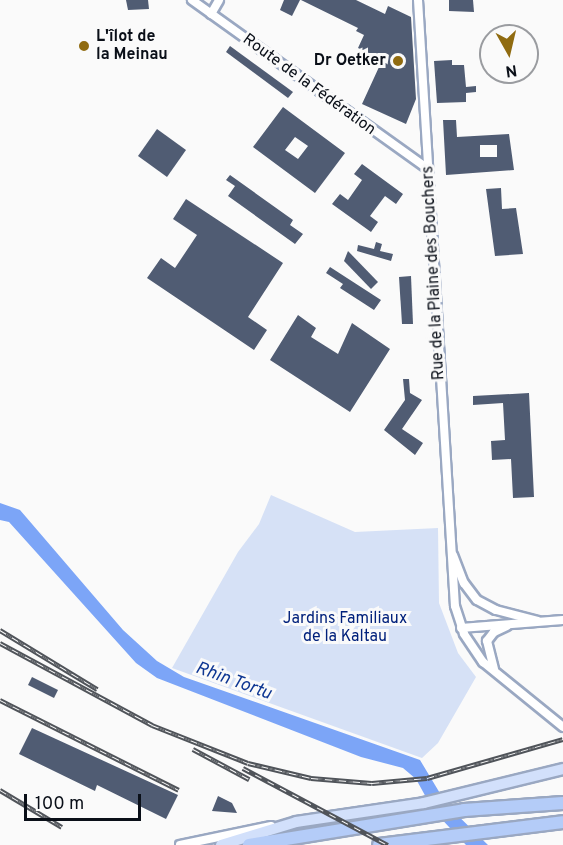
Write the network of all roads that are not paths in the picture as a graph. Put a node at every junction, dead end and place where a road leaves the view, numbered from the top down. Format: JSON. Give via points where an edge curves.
{"nodes":[{"id":1,"x":192,"y":0,"type":"edge"},
{"id":2,"x":219,"y":0,"type":"edge"},
{"id":3,"x":418,"y":0,"type":"edge"},
{"id":4,"x":211,"y":14,"type":"junction"},
{"id":5,"x":428,"y":169,"type":"junction"},
{"id":6,"x":450,"y":546,"type":"junction"},
{"id":7,"x":563,"y":620,"type":"edge"},
{"id":8,"x":538,"y":621,"type":"junction"},
{"id":9,"x":461,"y":628,"type":"junction"},
{"id":10,"x":497,"y":675,"type":"junction"},
{"id":11,"x":543,"y":710,"type":"junction"},
{"id":12,"x":563,"y":719,"type":"edge"},
{"id":13,"x":563,"y":727,"type":"edge"},
{"id":14,"x":563,"y":769,"type":"edge"},
{"id":15,"x":563,"y":803,"type":"edge"},
{"id":16,"x":296,"y":822,"type":"junction"},
{"id":17,"x":563,"y":822,"type":"edge"},
{"id":18,"x":180,"y":845,"type":"edge"},
{"id":19,"x":221,"y":845,"type":"edge"},
{"id":20,"x":249,"y":845,"type":"edge"},
{"id":21,"x":379,"y":845,"type":"edge"}],
"edges":[{"from":1,"to":4,"type":"street","name":"Route de la Fédération"},
{"from":2,"to":4,"type":"street"},
{"from":3,"to":5,"type":"street","name":"Rue de la Plaine des Bouchers"},
{"from":4,"to":5,"type":"street","name":"Route de la Fédération"},
{"from":5,"to":6,"type":"street","name":"Rue de la Plaine des Bouchers"},
{"from":6,"to":8,"type":"street","name":"Rue de la Plaine des Bouchers","via":[[464,583],[477,600],[496,610]]},
{"from":6,"to":9,"type":"street","name":"Rue de la Plaine des Bouchers","via":[[453,598]]},
{"from":7,"to":8,"type":"street","name":"Rue de la Plaine des Bouchers"},
{"from":8,"to":9,"type":"street","name":"Rue de la Plaine des Bouchers"},
{"from":8,"to":10,"type":"street","via":[[502,627],[488,638],[487,653]]},
{"from":9,"to":10,"type":"street","via":[[471,648]]},
{"from":10,"to":11,"type":"street"},
{"from":11,"to":12,"type":"street"},
{"from":11,"to":13,"type":"street"},
{"from":14,"to":16,"type":"main road","via":[[424,803]]},
{"from":15,"to":20,"type":"highway","via":[[464,810]]},
{"from":16,"to":18,"type":"street"},
{"from":16,"to":19,"type":"main road"},
{"from":17,"to":21,"type":"highway"}]}
